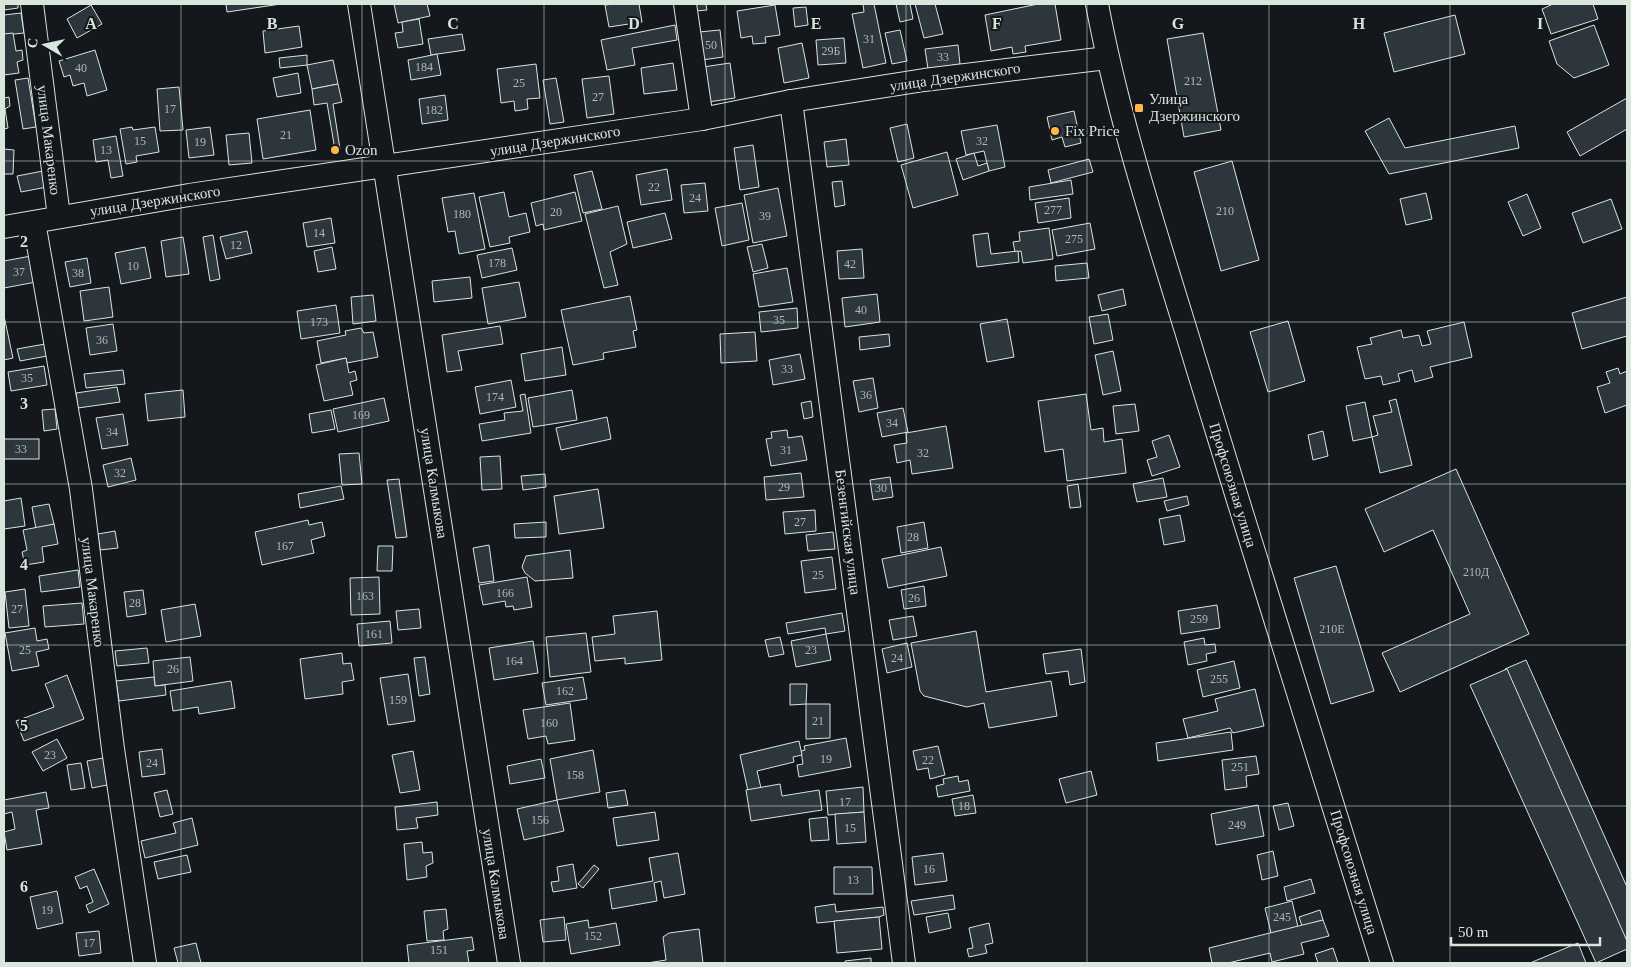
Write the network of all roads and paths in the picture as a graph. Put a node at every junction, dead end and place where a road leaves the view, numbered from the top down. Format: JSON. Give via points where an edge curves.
{"nodes":[{"id":1,"x":32,"y":4,"type":"edge"},
{"id":2,"x":359,"y":4,"type":"edge"},
{"id":3,"x":685,"y":4,"type":"edge"},
{"id":4,"x":1097,"y":4,"type":"edge"},
{"id":5,"x":1107,"y":58,"type":"junction"},
{"id":6,"x":791,"y":100,"type":"junction"},
{"id":7,"x":702,"y":118,"type":"junction"},
{"id":8,"x":384,"y":167,"type":"junction"},
{"id":9,"x":59,"y":217,"type":"junction"},
{"id":10,"x":34,"y":222,"type":"junction"},
{"id":11,"x":4,"y":227,"type":"edge"},
{"id":12,"x":145,"y":963,"type":"edge"},
{"id":13,"x":509,"y":963,"type":"edge"},
{"id":14,"x":904,"y":963,"type":"edge"},
{"id":15,"x":1382,"y":963,"type":"edge"}],
"edges":[{"from":1,"to":9,"type":"street","name":"улица Макаренко"},
{"from":2,"to":8,"type":"street","name":"улица Калмыкова"},
{"from":3,"to":7,"type":"street"},
{"from":4,"to":5,"type":"street","name":"Профсоюзная улица"},
{"from":5,"to":6,"type":"street","name":"улица Дзержинского"},
{"from":5,"to":15,"type":"street","name":"Профсоюзная улица","via":[[1235,491]]},
{"from":6,"to":7,"type":"street","name":"улица Дзержинского"},
{"from":6,"to":14,"type":"street","name":"Безенгийская улица"},
{"from":7,"to":8,"type":"street","name":"улица Дзержинского"},
{"from":8,"to":9,"type":"street","name":"улица Дзержинского"},
{"from":8,"to":13,"type":"street","name":"улица Калмыкова"},
{"from":9,"to":10,"type":"street","name":"улица Дзержинского"},
{"from":10,"to":11,"type":"street","name":"улица Дзержинского"},
{"from":10,"to":12,"type":"street","name":"улица Макаренко","via":[[81,489],[113,749]]}]}
